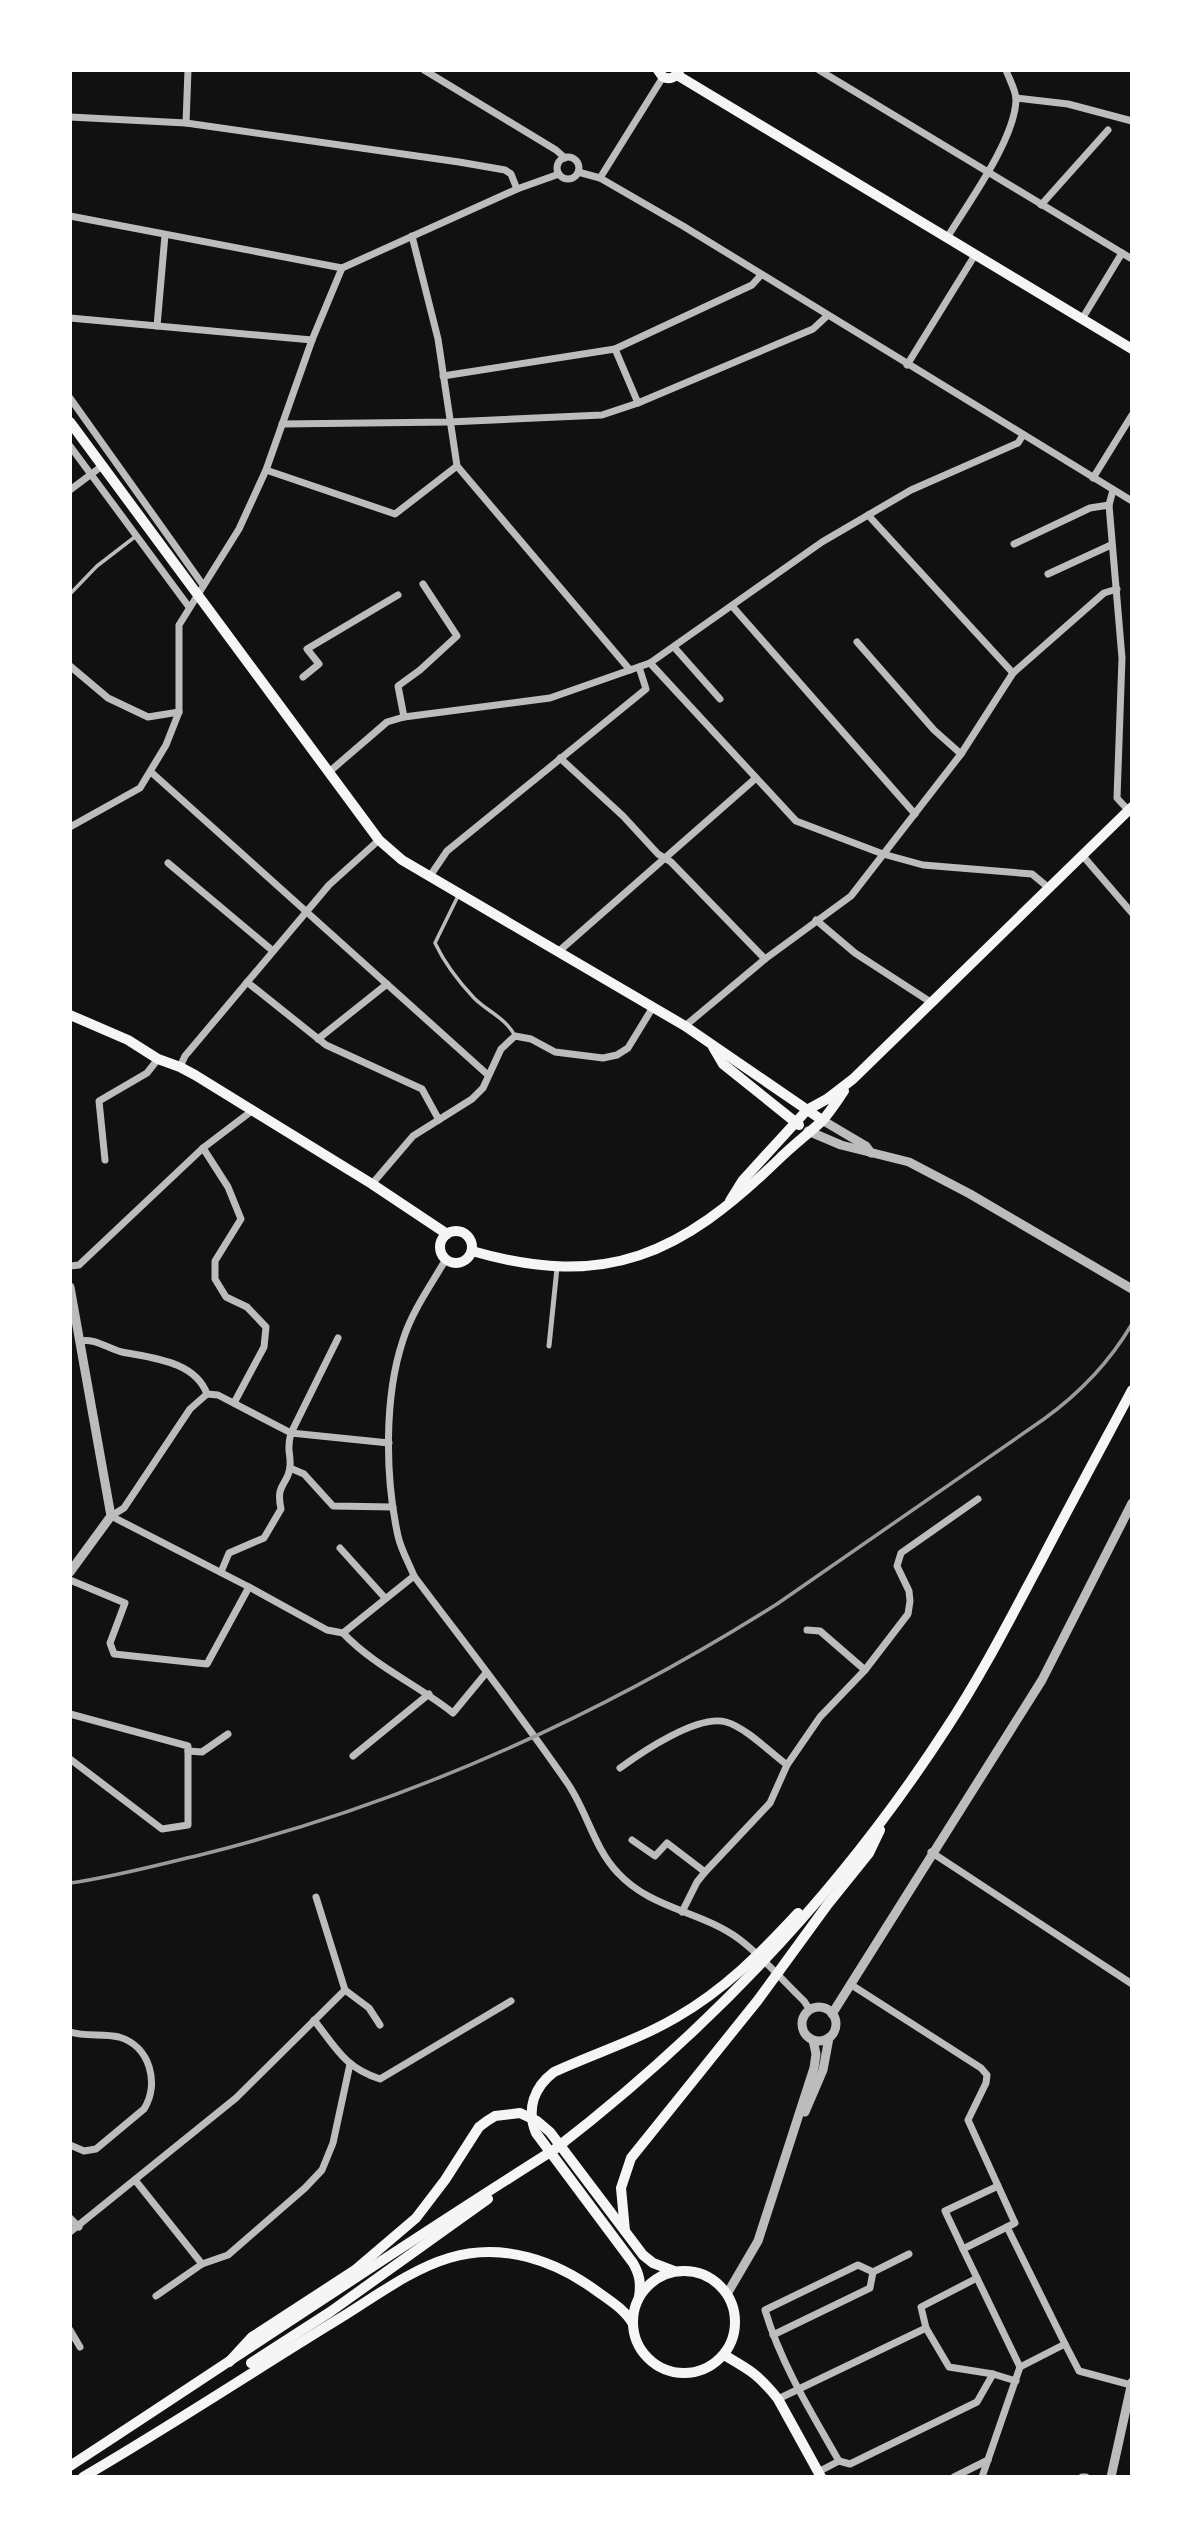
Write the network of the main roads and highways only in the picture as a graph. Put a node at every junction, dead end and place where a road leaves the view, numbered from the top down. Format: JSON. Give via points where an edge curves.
{"nodes":[{"id":1,"x":678,"y":72,"type":"edge"},
{"id":2,"x":660,"y":74,"type":"edge"},
{"id":3,"x":1132,"y":349,"type":"edge"},
{"id":4,"x":70,"y":422,"type":"edge"},
{"id":5,"x":1130,"y":809,"type":"edge"},
{"id":6,"x":70,"y":1015,"type":"edge"},
{"id":7,"x":711,"y":1043,"type":"junction"},
{"id":8,"x":853,"y":1079,"type":"junction"},
{"id":9,"x":807,"y":1110,"type":"junction"},
{"id":10,"x":822,"y":1120,"type":"junction"},
{"id":11,"x":795,"y":1122,"type":"junction"},
{"id":12,"x":808,"y":1131,"type":"junction"},
{"id":13,"x":730,"y":1201,"type":"junction"},
{"id":14,"x":447,"y":1234,"type":"junction"},
{"id":15,"x":472,"y":1251,"type":"junction"},
{"id":16,"x":1132,"y":1390,"type":"edge"},
{"id":17,"x":888,"y":1813,"type":"junction"},
{"id":18,"x":834,"y":1881,"type":"junction"},
{"id":19,"x":531,"y":2117,"type":"junction"},
{"id":20,"x":552,"y":2151,"type":"junction"},
{"id":21,"x":573,"y":2173,"type":"junction"},
{"id":22,"x":625,"y":2234,"type":"junction"},
{"id":23,"x":674,"y":2271,"type":"junction"},
{"id":24,"x":639,"y":2297,"type":"junction"},
{"id":25,"x":633,"y":2324,"type":"junction"},
{"id":26,"x":724,"y":2355,"type":"junction"},
{"id":27,"x":229,"y":2362,"type":"junction"},
{"id":28,"x":70,"y":2466,"type":"edge"},
{"id":29,"x":819,"y":2474,"type":"edge"},
{"id":30,"x":82,"y":2477,"type":"edge"}],
"edges":[{"from":1,"to":2,"type":"main road","via":[[672,78]]},
{"from":1,"to":3,"type":"main road"},
{"from":4,"to":7,"type":"main road","via":[[200,589],[379,840],[402,860]]},
{"from":5,"to":8,"type":"main road"},
{"from":6,"to":14,"type":"main road","via":[[180,1066]]},
{"from":7,"to":9,"type":"main road"},
{"from":7,"to":11,"type":"main road","via":[[723,1064]]},
{"from":8,"to":9,"type":"main road"},
{"from":8,"to":10,"type":"main road"},
{"from":9,"to":10,"type":"main road"},
{"from":9,"to":11,"type":"main road"},
{"from":9,"to":12,"type":"main road"},
{"from":10,"to":12,"type":"main road"},
{"from":11,"to":12,"type":"main road"},
{"from":11,"to":13,"type":"main road"},
{"from":12,"to":13,"type":"main road"},
{"from":13,"to":15,"type":"main road","via":[[670,1244],[625,1262],[557,1268]]},
{"from":14,"to":15,"type":"main road","via":[[468,1235]]},
{"from":14,"to":15,"type":"main road","via":[[440,1246],[446,1259],[459,1263]]},
{"from":16,"to":17,"type":"main road","via":[[981,1673]]},
{"from":17,"to":18,"type":"main road"},
{"from":17,"to":22,"type":"main road","via":[[869,1853],[631,2158],[621,2188]]},
{"from":18,"to":19,"type":"main road","via":[[738,1974],[699,2003],[545,2078],[533,2101]]},
{"from":18,"to":20,"type":"main road","via":[[776,1950],[664,2060]]},
{"from":19,"to":21,"type":"main road"},
{"from":19,"to":27,"type":"main road","via":[[507,2113],[479,2127],[415,2218],[355,2270],[252,2337]]},
{"from":20,"to":27,"type":"main road"},
{"from":20,"to":30,"type":"main road","via":[[330,2312]]},
{"from":21,"to":22,"type":"main road"},
{"from":21,"to":24,"type":"main road","via":[[633,2263],[641,2285]]},
{"from":22,"to":23,"type":"main road","via":[[653,2263]]},
{"from":23,"to":24,"type":"main road","via":[[657,2278]]},
{"from":23,"to":26,"type":"main road","via":[[700,2273],[727,2294],[735,2328]]},
{"from":24,"to":25,"type":"main road"},
{"from":25,"to":26,"type":"main road","via":[[646,2356],[668,2371],[695,2372]]},
{"from":25,"to":30,"type":"main road","via":[[620,2308],[582,2280],[534,2258],[473,2253],[447,2259],[253,2370]]},
{"from":26,"to":29,"type":"main road","via":[[756,2373],[778,2399]]},
{"from":27,"to":28,"type":"main road"}]}
